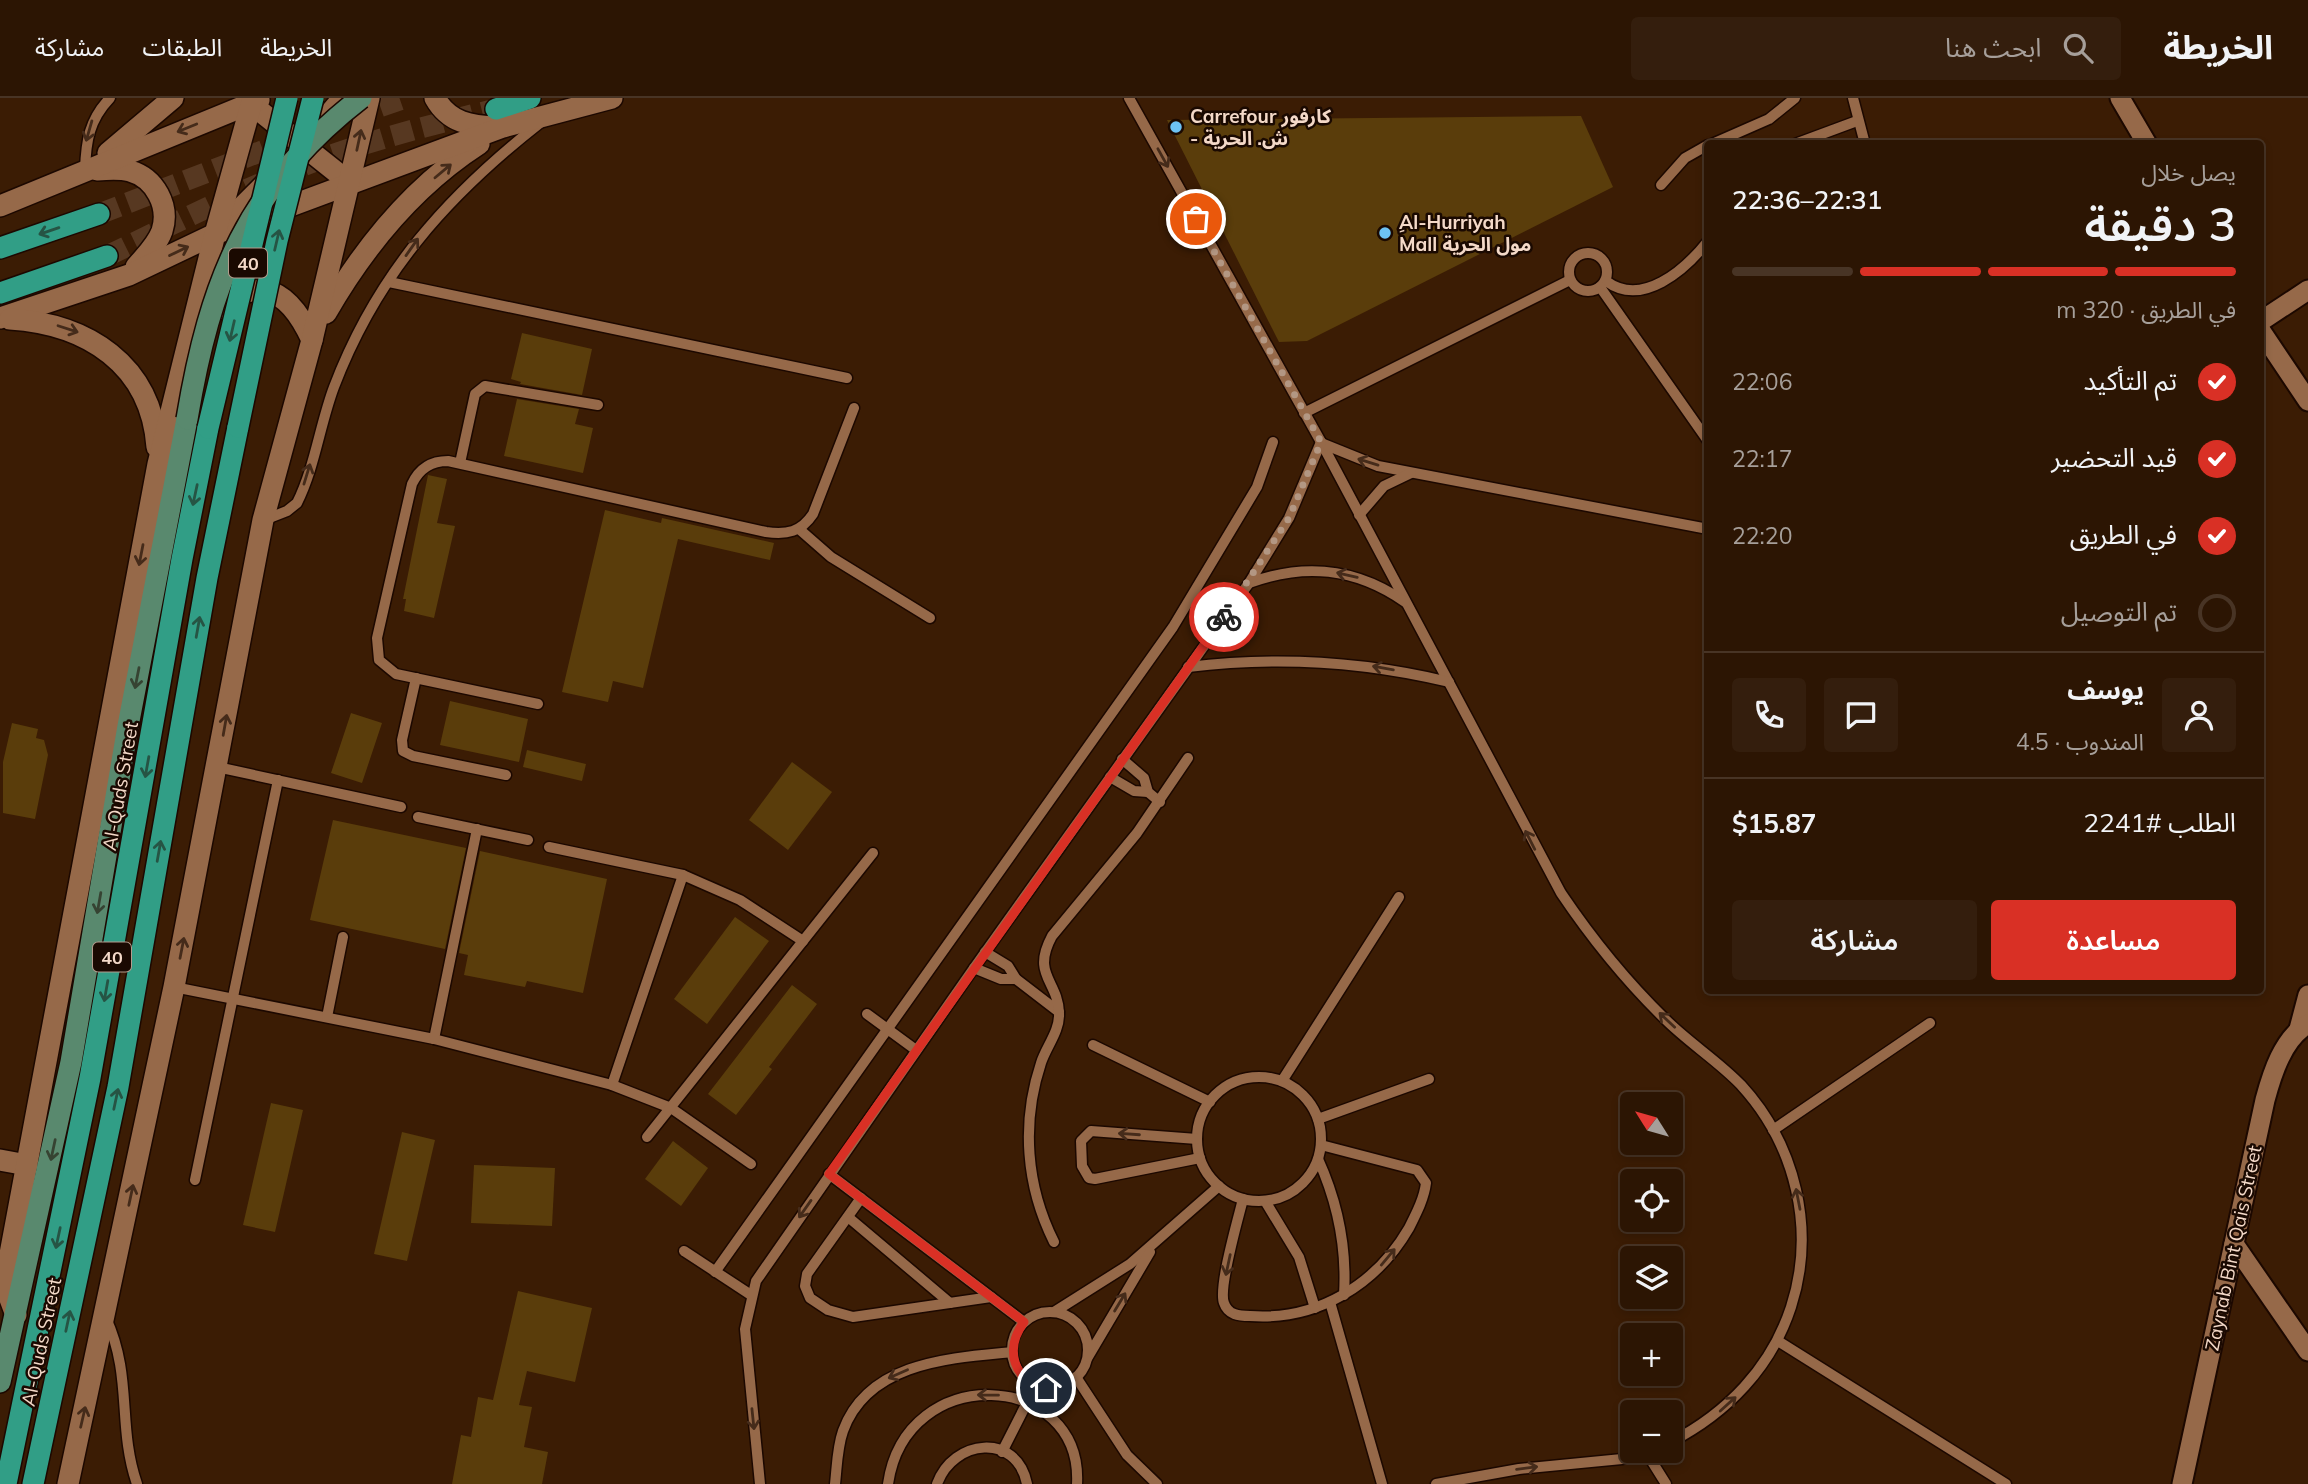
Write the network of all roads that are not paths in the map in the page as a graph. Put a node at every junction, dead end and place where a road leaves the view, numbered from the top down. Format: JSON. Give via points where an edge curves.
{"nodes":[{"id":1,"x":110,"y":98,"type":"edge"},
{"id":2,"x":173,"y":98,"type":"edge"},
{"id":3,"x":287,"y":98,"type":"edge"},
{"id":4,"x":313,"y":98,"type":"edge"},
{"id":5,"x":343,"y":98,"type":"tunnel mouth"},
{"id":6,"x":361,"y":98,"type":"tunnel mouth"},
{"id":7,"x":369,"y":98,"type":"edge"},
{"id":8,"x":435,"y":98,"type":"edge"},
{"id":9,"x":530,"y":98,"type":"edge"},
{"id":10,"x":612,"y":98,"type":"edge"},
{"id":11,"x":1129,"y":98,"type":"edge"},
{"id":12,"x":1795,"y":98,"type":"edge"},
{"id":13,"x":1853,"y":98,"type":"edge"},
{"id":14,"x":2120,"y":98,"type":"edge"},
{"id":15,"x":256,"y":100,"type":"edge"},
{"id":16,"x":552,"y":114,"type":"junction"},
{"id":17,"x":500,"y":118,"type":"junction"},
{"id":18,"x":1857,"y":121,"type":"junction"},
{"id":19,"x":1719,"y":140,"type":"edge"},
{"id":20,"x":1806,"y":140,"type":"edge"},
{"id":21,"x":1864,"y":140,"type":"edge"},
{"id":22,"x":2145,"y":140,"type":"edge"},
{"id":23,"x":305,"y":143,"type":"junction"},
{"id":24,"x":1704,"y":147,"type":"edge"},
{"id":25,"x":85,"y":170,"type":"junction"},
{"id":26,"x":350,"y":183,"type":"junction"},
{"id":27,"x":1661,"y":185,"type":"dead end"},
{"id":28,"x":0,"y":206,"type":"edge"},
{"id":29,"x":99,"y":214,"type":"tunnel mouth"},
{"id":30,"x":215,"y":234,"type":"junction"},
{"id":31,"x":1704,"y":245,"type":"edge"},
{"id":32,"x":0,"y":248,"type":"edge"},
{"id":33,"x":107,"y":256,"type":"tunnel mouth"},
{"id":34,"x":130,"y":275,"type":"junction"},
{"id":35,"x":1570,"y":280,"type":"junction"},
{"id":36,"x":389,"y":282,"type":"junction"},
{"id":37,"x":1603,"y":284,"type":"junction"},
{"id":38,"x":2308,"y":290,"type":"edge"},
{"id":39,"x":0,"y":293,"type":"edge"},
{"id":40,"x":0,"y":318,"type":"edge"},
{"id":41,"x":2264,"y":319,"type":"edge"},
{"id":42,"x":191,"y":332,"type":"junction"},
{"id":43,"x":2264,"y":335,"type":"edge"},
{"id":44,"x":312,"y":340,"type":"junction"},
{"id":45,"x":847,"y":378,"type":"dead end"},
{"id":46,"x":2308,"y":401,"type":"edge"},
{"id":47,"x":598,"y":405,"type":"dead end"},
{"id":48,"x":854,"y":408,"type":"dead end"},
{"id":49,"x":1304,"y":413,"type":"junction"},
{"id":50,"x":1704,"y":434,"type":"edge"},
{"id":51,"x":1273,"y":442,"type":"dead end"},
{"id":52,"x":1321,"y":442,"type":"junction"},
{"id":53,"x":460,"y":463,"type":"junction"},
{"id":54,"x":158,"y":464,"type":"junction"},
{"id":55,"x":1419,"y":471,"type":"junction"},
{"id":56,"x":1359,"y":515,"type":"junction"},
{"id":57,"x":263,"y":520,"type":"junction"},
{"id":58,"x":1704,"y":528,"type":"edge"},
{"id":59,"x":799,"y":529,"type":"junction"},
{"id":60,"x":1249,"y":583,"type":"junction"},
{"id":61,"x":1408,"y":604,"type":"junction"},
{"id":62,"x":930,"y":618,"type":"dead end"},
{"id":63,"x":1188,"y":667,"type":"junction"},
{"id":64,"x":416,"y":678,"type":"junction"},
{"id":65,"x":1450,"y":682,"type":"junction"},
{"id":66,"x":538,"y":704,"type":"dead end"},
{"id":67,"x":1188,"y":758,"type":"dead end"},
{"id":68,"x":1122,"y":759,"type":"junction"},
{"id":69,"x":217,"y":767,"type":"junction"},
{"id":70,"x":506,"y":775,"type":"dead end"},
{"id":71,"x":1110,"y":777,"type":"junction"},
{"id":72,"x":278,"y":780,"type":"junction"},
{"id":73,"x":1148,"y":792,"type":"junction"},
{"id":74,"x":1160,"y":802,"type":"junction"},
{"id":75,"x":401,"y":807,"type":"dead end"},
{"id":76,"x":418,"y":817,"type":"dead end"},
{"id":77,"x":477,"y":829,"type":"junction"},
{"id":78,"x":528,"y":840,"type":"dead end"},
{"id":79,"x":549,"y":847,"type":"dead end"},
{"id":80,"x":873,"y":853,"type":"dead end"},
{"id":81,"x":683,"y":875,"type":"junction"},
{"id":82,"x":1399,"y":897,"type":"dead end"},
{"id":83,"x":343,"y":937,"type":"dead end"},
{"id":84,"x":803,"y":941,"type":"junction"},
{"id":85,"x":985,"y":952,"type":"junction"},
{"id":86,"x":974,"y":968,"type":"junction"},
{"id":87,"x":1016,"y":979,"type":"junction"},
{"id":88,"x":174,"y":987,"type":"junction"},
{"id":89,"x":2308,"y":995,"type":"edge"},
{"id":90,"x":234,"y":998,"type":"junction"},
{"id":91,"x":1059,"y":1012,"type":"junction"},
{"id":92,"x":867,"y":1014,"type":"dead end"},
{"id":93,"x":327,"y":1017,"type":"junction"},
{"id":94,"x":1930,"y":1023,"type":"dead end"},
{"id":95,"x":2304,"y":1026,"type":"edge"},
{"id":96,"x":888,"y":1029,"type":"junction"},
{"id":97,"x":434,"y":1039,"type":"junction"},
{"id":98,"x":1093,"y":1045,"type":"dead end"},
{"id":99,"x":916,"y":1050,"type":"junction"},
{"id":100,"x":1429,"y":1079,"type":"dead end"},
{"id":101,"x":1282,"y":1081,"type":"junction"},
{"id":102,"x":612,"y":1085,"type":"junction"},
{"id":103,"x":1210,"y":1102,"type":"junction"},
{"id":104,"x":671,"y":1108,"type":"junction"},
{"id":105,"x":1318,"y":1119,"type":"junction"},
{"id":106,"x":1773,"y":1130,"type":"junction"},
{"id":107,"x":647,"y":1137,"type":"dead end"},
{"id":108,"x":1197,"y":1139,"type":"junction"},
{"id":109,"x":1321,"y":1146,"type":"junction"},
{"id":110,"x":1200,"y":1158,"type":"junction"},
{"id":111,"x":1318,"y":1158,"type":"junction"},
{"id":112,"x":0,"y":1160,"type":"edge"},
{"id":113,"x":751,"y":1164,"type":"dead end"},
{"id":114,"x":27,"y":1165,"type":"junction"},
{"id":115,"x":829,"y":1174,"type":"junction"},
{"id":116,"x":195,"y":1180,"type":"dead end"},
{"id":117,"x":1219,"y":1186,"type":"junction"},
{"id":118,"x":861,"y":1198,"type":"junction"},
{"id":119,"x":1242,"y":1199,"type":"junction"},
{"id":120,"x":1265,"y":1201,"type":"junction"},
{"id":121,"x":848,"y":1217,"type":"junction"},
{"id":122,"x":1054,"y":1242,"type":"dead end"},
{"id":123,"x":2234,"y":1244,"type":"junction"},
{"id":124,"x":1154,"y":1246,"type":"junction"},
{"id":125,"x":684,"y":1251,"type":"dead end"},
{"id":126,"x":715,"y":1272,"type":"junction"},
{"id":127,"x":751,"y":1295,"type":"junction"},
{"id":128,"x":1344,"y":1295,"type":"junction"},
{"id":129,"x":991,"y":1297,"type":"junction"},
{"id":130,"x":1330,"y":1302,"type":"junction"},
{"id":131,"x":950,"y":1303,"type":"junction"},
{"id":132,"x":1315,"y":1308,"type":"junction"},
{"id":133,"x":1054,"y":1312,"type":"junction"},
{"id":134,"x":16,"y":1315,"type":"junction"},
{"id":135,"x":106,"y":1317,"type":"junction"},
{"id":136,"x":1024,"y":1322,"type":"junction"},
{"id":137,"x":1777,"y":1341,"type":"junction"},
{"id":138,"x":2308,"y":1351,"type":"edge"},
{"id":139,"x":1012,"y":1352,"type":"junction"},
{"id":140,"x":1087,"y":1359,"type":"junction"},
{"id":141,"x":1076,"y":1377,"type":"junction"},
{"id":142,"x":0,"y":1382,"type":"edge"},
{"id":143,"x":1036,"y":1385,"type":"junction"},
{"id":144,"x":1027,"y":1403,"type":"junction"},
{"id":145,"x":1683,"y":1435,"type":"edge"},
{"id":146,"x":1002,"y":1452,"type":"junction"},
{"id":147,"x":1620,"y":1459,"type":"edge"},
{"id":148,"x":1654,"y":1463,"type":"edge"},
{"id":149,"x":6,"y":1484,"type":"edge"},
{"id":150,"x":33,"y":1484,"type":"edge"},
{"id":151,"x":68,"y":1484,"type":"edge"},
{"id":152,"x":137,"y":1484,"type":"edge"},
{"id":153,"x":760,"y":1484,"type":"edge"},
{"id":154,"x":835,"y":1484,"type":"edge"},
{"id":155,"x":888,"y":1484,"type":"edge"},
{"id":156,"x":937,"y":1484,"type":"edge"},
{"id":157,"x":1027,"y":1484,"type":"edge"},
{"id":158,"x":1077,"y":1484,"type":"edge"},
{"id":159,"x":1157,"y":1484,"type":"edge"},
{"id":160,"x":1382,"y":1484,"type":"edge"},
{"id":161,"x":1436,"y":1484,"type":"edge"},
{"id":162,"x":1666,"y":1484,"type":"edge"},
{"id":163,"x":2006,"y":1484,"type":"edge"},
{"id":164,"x":2182,"y":1484,"type":"edge"}],
"edges":[{"from":1,"to":25,"type":"lane","one_way":true,"via":[[88,133]]},
{"from":2,"to":25,"type":"main road"},
{"from":3,"to":149,"type":"highway","name":"Al-Quds Street","number":"40","one_way":true,"bridge":true,"via":[[208,428],[90,1078]]},
{"from":150,"to":4,"type":"highway","name":"Al-Quds Street","number":"40","one_way":true,"bridge":true,"via":[[118,1087],[207,578],[277,241]]},
{"from":5,"to":23,"type":"main road"},
{"from":6,"to":134,"type":"main road","one_way":true,"bridge":true,"via":[[275,180],[229,258],[214,302],[128,726],[73,1048]]},
{"from":26,"to":7,"type":"main road","one_way":true},
{"from":8,"to":17,"type":"main road","via":[[459,122]]},
{"from":9,"to":17,"type":"highway"},
{"from":10,"to":16,"type":"main road"},
{"from":11,"to":49,"type":"lane","one_way":true},
{"from":12,"to":19,"type":"lane","via":[[1769,119]]},
{"from":13,"to":18,"type":"lane"},
{"from":14,"to":22,"type":"street"},
{"from":15,"to":23,"type":"main road"},
{"from":15,"to":25,"type":"main road","one_way":true},
{"from":15,"to":30,"type":"main road"},
{"from":16,"to":17,"type":"main road"},
{"from":36,"to":16,"type":"lane","one_way":true,"via":[[438,214],[493,160]]},
{"from":17,"to":26,"type":"main road"},
{"from":44,"to":17,"type":"main road","one_way":true,"via":[[347,278],[396,215]]},
{"from":18,"to":20,"type":"lane"},
{"from":18,"to":21,"type":"lane"},
{"from":23,"to":26,"type":"main road"},
{"from":23,"to":30,"type":"main road"},
{"from":24,"to":27,"type":"lane","via":[[1685,158]]},
{"from":25,"to":28,"type":"main road"},
{"from":25,"to":34,"type":"main road","via":[[129,170],[154,186],[162,202],[161,233]]},
{"from":26,"to":30,"type":"main road"},
{"from":26,"to":44,"type":"main road"},
{"from":29,"to":32,"type":"highway","one_way":true},
{"from":34,"to":30,"type":"main road","one_way":true},
{"from":30,"to":42,"type":"main road"},
{"from":31,"to":37,"type":"lane","via":[[1677,271],[1645,289],[1622,290]]},
{"from":33,"to":39,"type":"highway"},
{"from":34,"to":40,"type":"main road"},
{"from":35,"to":37,"type":"lane","via":[[1583,291]]},
{"from":35,"to":37,"type":"lane","via":[[1571,263],[1584,252],[1593,253],[1606,264]]},
{"from":35,"to":49,"type":"lane"},
{"from":36,"to":45,"type":"lane"},
{"from":57,"to":36,"type":"lane","one_way":true,"via":[[297,503],[335,383]]},
{"from":37,"to":50,"type":"lane"},
{"from":38,"to":41,"type":"street"},
{"from":40,"to":54,"type":"main road","one_way":true,"via":[[38,320],[81,334],[120,362],[148,400]]},
{"from":42,"to":44,"type":"main road","via":[[229,298],[258,290],[288,300]]},
{"from":42,"to":54,"type":"main road"},
{"from":43,"to":46,"type":"street"},
{"from":44,"to":57,"type":"main road"},
{"from":47,"to":53,"type":"lane","via":[[485,386],[473,400]]},
{"from":48,"to":59,"type":"lane","via":[[813,514]]},
{"from":49,"to":52,"type":"lane"},
{"from":51,"to":96,"type":"lane","via":[[1257,487],[1172,627]]},
{"from":55,"to":52,"type":"lane","one_way":true,"via":[[1378,466]]},
{"from":52,"to":56,"type":"lane"},
{"from":52,"to":60,"type":"lane","via":[[1289,518]]},
{"from":53,"to":59,"type":"lane","via":[[766,532]]},
{"from":53,"to":64,"type":"lane","via":[[430,464],[412,484],[377,638],[379,660],[386,668]]},
{"from":54,"to":114,"type":"main road","one_way":true},
{"from":55,"to":56,"type":"lane","via":[[1384,486]]},
{"from":55,"to":58,"type":"lane"},
{"from":56,"to":61,"type":"lane"},
{"from":69,"to":57,"type":"main road","one_way":true},
{"from":59,"to":62,"type":"lane","via":[[831,557]]},
{"from":61,"to":60,"type":"lane","one_way":true,"via":[[1366,580],[1319,570],[1295,570]]},
{"from":60,"to":63,"type":"lane"},
{"from":61,"to":65,"type":"lane"},
{"from":65,"to":63,"type":"lane","one_way":true,"via":[[1332,661],[1258,660]]},
{"from":63,"to":68,"type":"lane"},
{"from":64,"to":66,"type":"lane"},
{"from":64,"to":70,"type":"lane","via":[[403,751]]},
{"from":106,"to":65,"type":"lane","one_way":true,"via":[[1742,1086],[1644,999],[1583,926],[1540,859]]},
{"from":67,"to":74,"type":"lane"},
{"from":68,"to":71,"type":"lane"},
{"from":68,"to":73,"type":"lane","via":[[1144,778]]},
{"from":69,"to":72,"type":"lane"},
{"from":88,"to":69,"type":"main road","one_way":true},
{"from":71,"to":73,"type":"lane","via":[[1134,791]]},
{"from":71,"to":85,"type":"lane"},
{"from":72,"to":75,"type":"lane"},
{"from":72,"to":90,"type":"lane"},
{"from":73,"to":74,"type":"lane"},
{"from":74,"to":91,"type":"lane","via":[[1048,945],[1044,964]]},
{"from":76,"to":77,"type":"lane"},
{"from":77,"to":78,"type":"lane"},
{"from":77,"to":97,"type":"lane"},
{"from":79,"to":81,"type":"lane"},
{"from":80,"to":84,"type":"lane"},
{"from":81,"to":84,"type":"lane","via":[[740,900]]},
{"from":81,"to":102,"type":"lane"},
{"from":82,"to":101,"type":"lane"},
{"from":83,"to":93,"type":"lane"},
{"from":84,"to":104,"type":"lane"},
{"from":85,"to":86,"type":"lane"},
{"from":85,"to":87,"type":"lane","via":[[1008,966]]},
{"from":86,"to":87,"type":"lane","via":[[1001,979]]},
{"from":86,"to":99,"type":"lane"},
{"from":87,"to":91,"type":"lane"},
{"from":88,"to":90,"type":"lane"},
{"from":135,"to":88,"type":"main road","one_way":true},
{"from":89,"to":95,"type":"street","name":"Zaynab Bint Qais Street"},
{"from":90,"to":93,"type":"lane"},
{"from":90,"to":116,"type":"lane"},
{"from":91,"to":122,"type":"lane","via":[[1035,1083],[1029,1129],[1035,1196]]},
{"from":92,"to":96,"type":"lane"},
{"from":93,"to":97,"type":"lane"},
{"from":94,"to":106,"type":"lane"},
{"from":95,"to":123,"type":"street","name":"Zaynab Bint Qais Street","via":[[2280,1059],[2264,1100]]},
{"from":96,"to":99,"type":"lane"},
{"from":96,"to":126,"type":"lane"},
{"from":97,"to":102,"type":"lane"},
{"from":98,"to":103,"type":"lane"},
{"from":99,"to":115,"type":"lane"},
{"from":100,"to":105,"type":"lane"},
{"from":101,"to":103,"type":"lane","via":[[1243,1079]]},
{"from":101,"to":105,"type":"lane","via":[[1304,1096]]},
{"from":102,"to":104,"type":"lane"},
{"from":103,"to":108,"type":"lane"},
{"from":104,"to":107,"type":"lane"},
{"from":104,"to":113,"type":"lane"},
{"from":105,"to":109,"type":"lane"},
{"from":137,"to":106,"type":"lane","one_way":true,"via":[[1796,1294],[1803,1245],[1798,1197]]},
{"from":108,"to":110,"type":"lane"},
{"from":108,"to":110,"type":"lane","one_way":true,"via":[[1091,1132],[1081,1141],[1082,1166],[1095,1180]]},
{"from":109,"to":111,"type":"lane"},
{"from":128,"to":109,"type":"lane","one_way":true,"via":[[1391,1254],[1414,1218],[1426,1183],[1417,1170]]},
{"from":110,"to":117,"type":"lane"},
{"from":111,"to":120,"type":"lane","via":[[1298,1187]]},
{"from":111,"to":128,"type":"lane","via":[[1339,1217]]},
{"from":112,"to":114,"type":"main road"},
{"from":114,"to":134,"type":"main road","via":[[6,1280]]},
{"from":115,"to":118,"type":"lane"},
{"from":115,"to":127,"type":"lane","one_way":true,"via":[[764,1268]]},
{"from":117,"to":119,"type":"lane"},
{"from":117,"to":124,"type":"lane"},
{"from":118,"to":121,"type":"lane"},
{"from":118,"to":129,"type":"lane"},
{"from":119,"to":120,"type":"lane"},
{"from":119,"to":132,"type":"lane","one_way":true,"via":[[1222,1293],[1226,1309],[1262,1317]]},
{"from":120,"to":132,"type":"lane","via":[[1299,1256]]},
{"from":121,"to":131,"type":"lane"},
{"from":121,"to":131,"type":"lane","via":[[807,1274],[810,1298],[828,1310],[853,1317]]},
{"from":123,"to":138,"type":"street"},
{"from":123,"to":164,"type":"street","name":"Zaynab Bint Qais Street"},
{"from":124,"to":133,"type":"lane"},
{"from":140,"to":124,"type":"lane","one_way":true},
{"from":125,"to":126,"type":"lane"},
{"from":126,"to":127,"type":"lane"},
{"from":127,"to":153,"type":"lane","one_way":true,"via":[[745,1329]]},
{"from":128,"to":130,"type":"lane"},
{"from":129,"to":131,"type":"lane"},
{"from":129,"to":136,"type":"lane"},
{"from":130,"to":132,"type":"lane"},
{"from":130,"to":160,"type":"lane"},
{"from":133,"to":136,"type":"lane"},
{"from":133,"to":140,"type":"lane","via":[[1081,1328]]},
{"from":134,"to":142,"type":"main road"},
{"from":151,"to":135,"type":"main road","one_way":true},
{"from":135,"to":152,"type":"lane","via":[[122,1364],[128,1448]]},
{"from":136,"to":139,"type":"lane"},
{"from":145,"to":137,"type":"lane","one_way":true,"via":[[1732,1400]]},
{"from":137,"to":163,"type":"lane"},
{"from":139,"to":143,"type":"lane","via":[[1019,1372]]},
{"from":139,"to":154,"type":"lane","one_way":true,"via":[[921,1366],[880,1383],[849,1417],[839,1447]]},
{"from":140,"to":141,"type":"lane"},
{"from":141,"to":143,"type":"lane","via":[[1057,1387]]},
{"from":141,"to":159,"type":"lane","via":[[1127,1455]]},
{"from":143,"to":144,"type":"lane"},
{"from":144,"to":146,"type":"lane"},
{"from":144,"to":155,"type":"lane","one_way":true,"via":[[981,1394],[936,1408],[902,1441]]},
{"from":144,"to":158,"type":"lane","via":[[1047,1415],[1063,1433],[1076,1461]]},
{"from":146,"to":156,"type":"lane","via":[[979,1447],[967,1450],[947,1463]]},
{"from":146,"to":157,"type":"lane","via":[[1021,1468]]},
{"from":161,"to":147,"type":"lane","one_way":true,"via":[[1519,1469]]},
{"from":148,"to":162,"type":"lane"}]}
